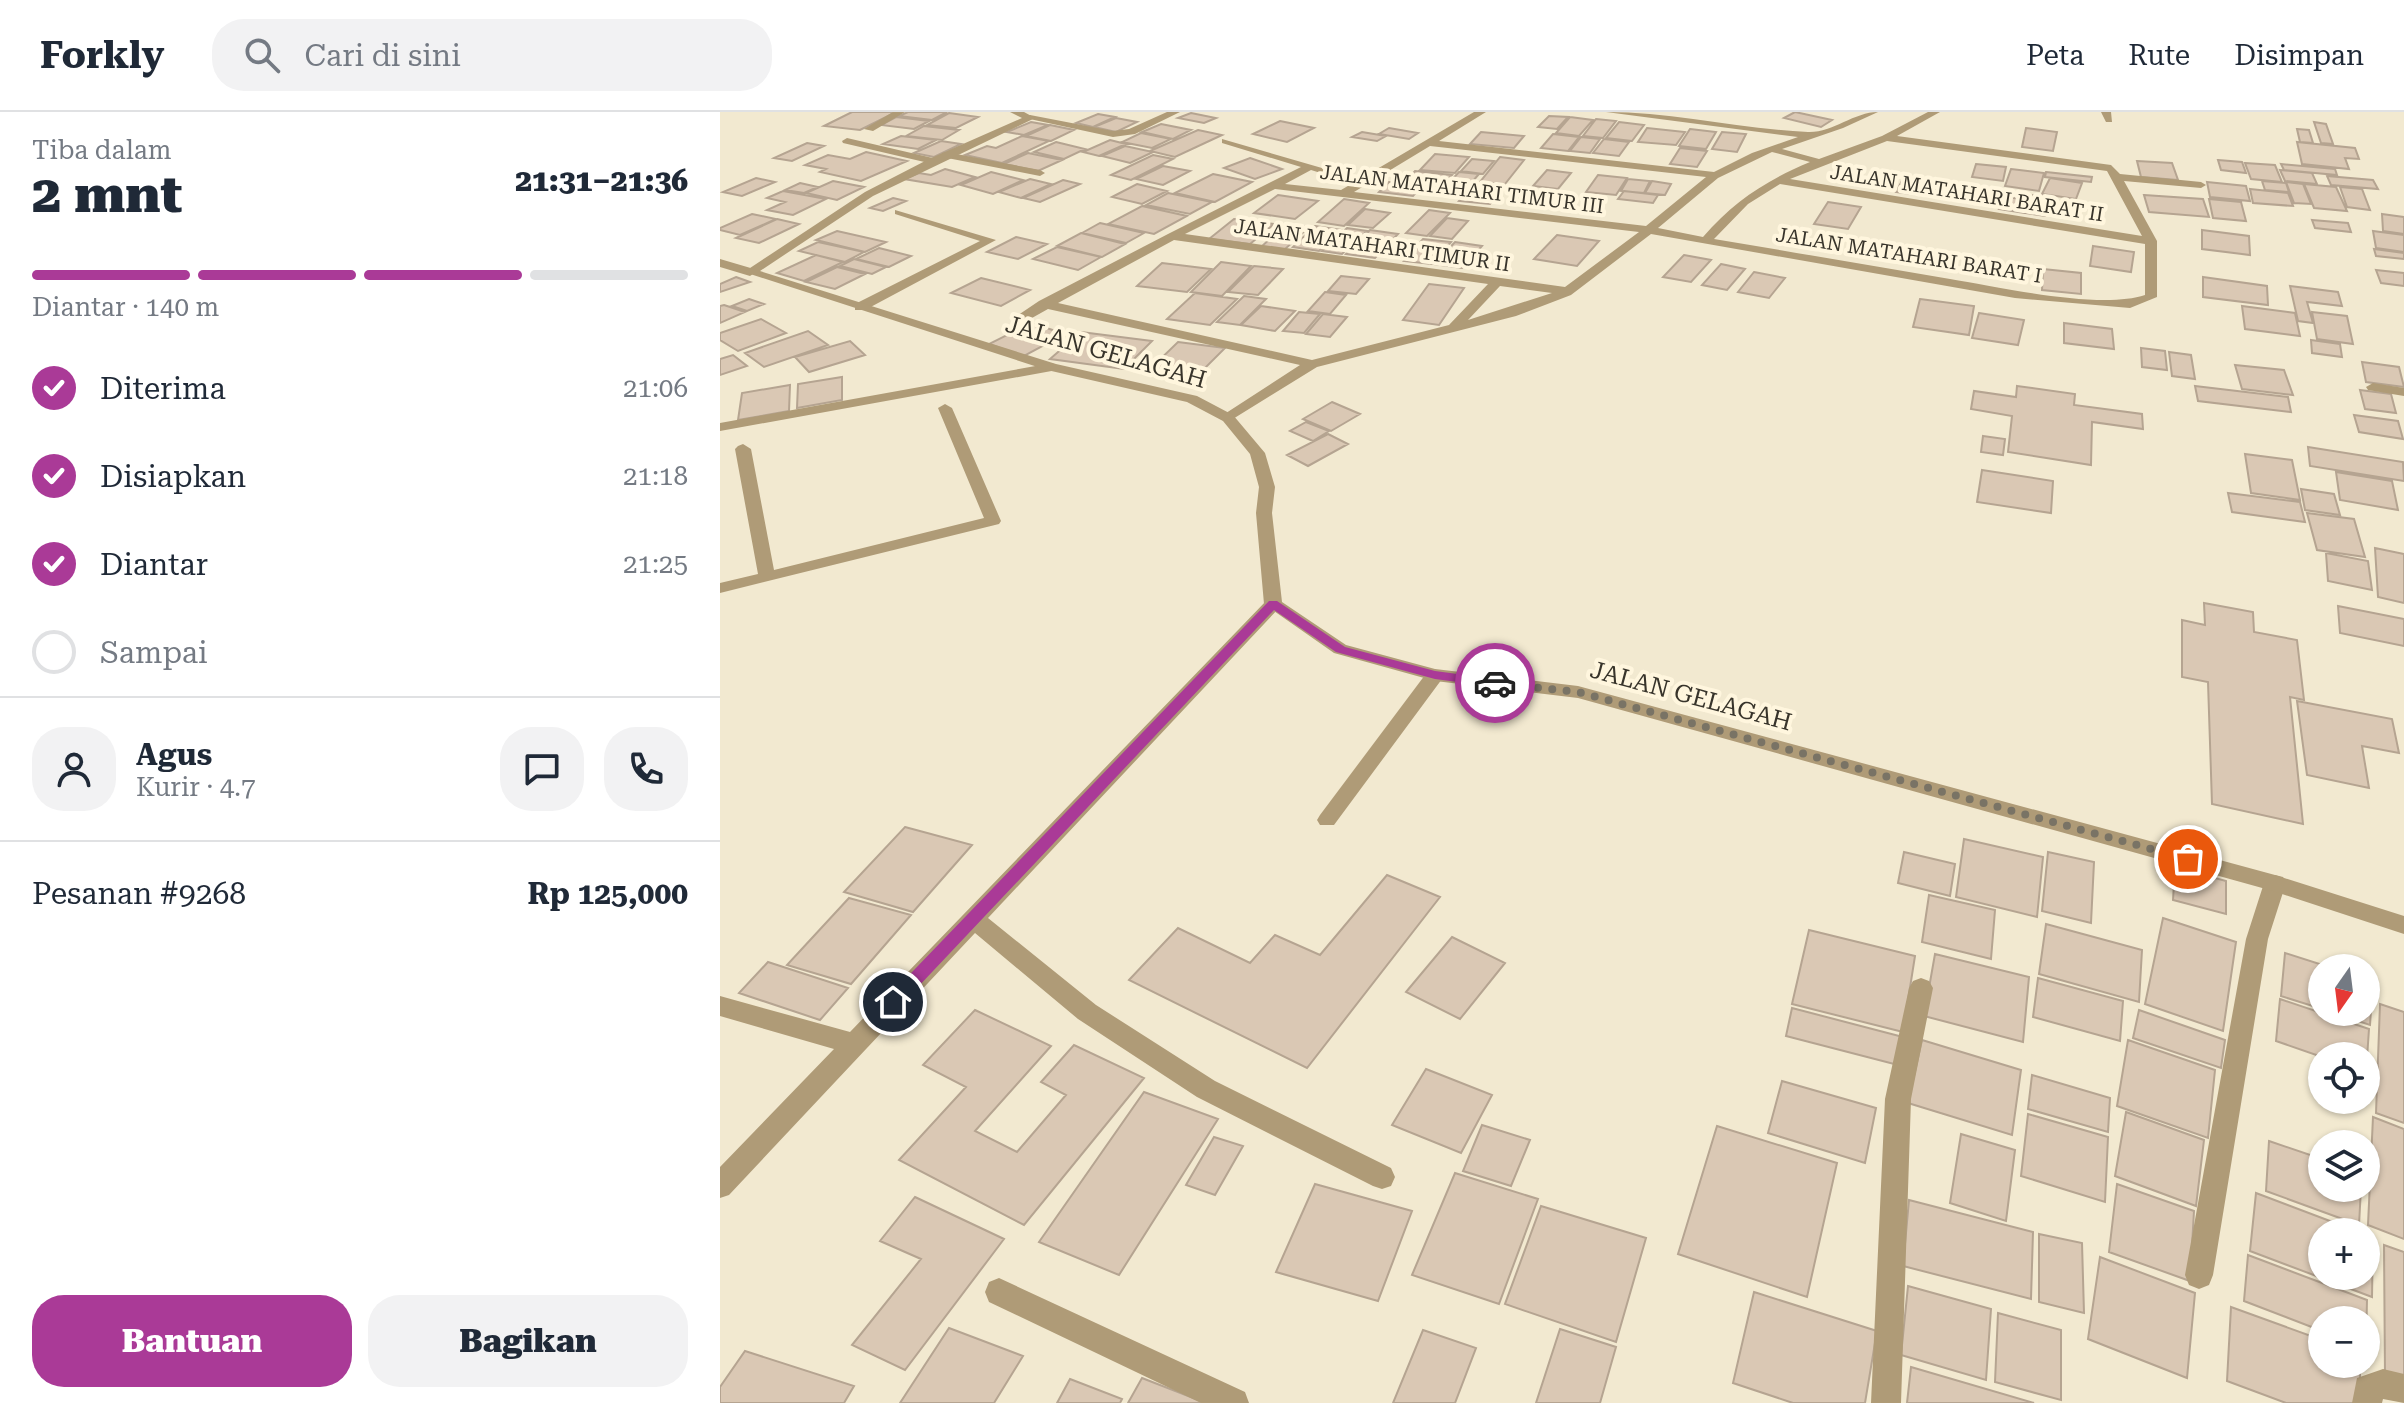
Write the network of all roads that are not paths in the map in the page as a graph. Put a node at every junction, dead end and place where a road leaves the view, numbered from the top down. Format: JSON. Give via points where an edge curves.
{"nodes":[{"id":1,"x":900,"y":112,"type":"edge"},
{"id":2,"x":1015,"y":112,"type":"edge"},
{"id":3,"x":1175,"y":112,"type":"edge"},
{"id":4,"x":1481,"y":112,"type":"edge"},
{"id":5,"x":1611,"y":112,"type":"edge"},
{"id":6,"x":1873,"y":112,"type":"edge"},
{"id":7,"x":1935,"y":112,"type":"edge"},
{"id":8,"x":1687,"y":116,"type":"edge"},
{"id":9,"x":1030,"y":118,"type":"junction"},
{"id":10,"x":869,"y":129,"type":"dead end"},
{"id":11,"x":1812,"y":136,"type":"junction"},
{"id":12,"x":1886,"y":138,"type":"junction"},
{"id":13,"x":847,"y":141,"type":"dead end"},
{"id":14,"x":1226,"y":141,"type":"dead end"},
{"id":15,"x":1427,"y":143,"type":"junction"},
{"id":16,"x":1775,"y":150,"type":"junction"},
{"id":17,"x":946,"y":155,"type":"junction"},
{"id":18,"x":933,"y":161,"type":"junction"},
{"id":19,"x":1820,"y":162,"type":"junction"},
{"id":20,"x":1308,"y":168,"type":"junction"},
{"id":21,"x":1040,"y":173,"type":"dead end"},
{"id":22,"x":2115,"y":174,"type":"junction"},
{"id":23,"x":1715,"y":175,"type":"junction"},
{"id":24,"x":1777,"y":180,"type":"junction"},
{"id":25,"x":1360,"y":182,"type":"junction"},
{"id":26,"x":1270,"y":185,"type":"junction"},
{"id":27,"x":2201,"y":185,"type":"dead end"},
{"id":28,"x":1342,"y":194,"type":"junction"},
{"id":29,"x":899,"y":212,"type":"dead end"},
{"id":30,"x":1649,"y":230,"type":"junction"},
{"id":31,"x":1172,"y":236,"type":"junction"},
{"id":32,"x":1706,"y":241,"type":"junction"},
{"id":33,"x":2151,"y":241,"type":"junction"},
{"id":34,"x":720,"y":263,"type":"edge"},
{"id":35,"x":750,"y":272,"type":"junction"},
{"id":36,"x":1496,"y":283,"type":"junction"},
{"id":37,"x":1567,"y":292,"type":"junction"},
{"id":38,"x":1044,"y":304,"type":"junction"},
{"id":39,"x":860,"y":307,"type":"junction"},
{"id":40,"x":1018,"y":320,"type":"dead end"},
{"id":41,"x":1454,"y":327,"type":"junction"},
{"id":42,"x":1312,"y":364,"type":"junction"},
{"id":43,"x":1052,"y":367,"type":"junction"},
{"id":44,"x":2373,"y":387,"type":"dead end"},
{"id":45,"x":2404,"y":392,"type":"edge"},
{"id":46,"x":945,"y":408,"type":"dead end"},
{"id":47,"x":1228,"y":418,"type":"junction"},
{"id":48,"x":720,"y":427,"type":"edge"},
{"id":49,"x":743,"y":449,"type":"dead end"},
{"id":50,"x":767,"y":576,"type":"junction"},
{"id":51,"x":720,"y":588,"type":"edge"},
{"id":52,"x":1273,"y":604,"type":"junction"},
{"id":53,"x":1435,"y":675,"type":"junction"},
{"id":54,"x":1327,"y":820,"type":"dead end"},
{"id":55,"x":2275,"y":883,"type":"junction"},
{"id":56,"x":972,"y":918,"type":"junction"},
{"id":57,"x":2404,"y":925,"type":"edge"},
{"id":58,"x":1921,"y":988,"type":"dead end"},
{"id":59,"x":720,"y":1006,"type":"edge"},
{"id":60,"x":854,"y":1044,"type":"junction"},
{"id":61,"x":1382,"y":1177,"type":"dead end"},
{"id":62,"x":720,"y":1186,"type":"edge"},
{"id":63,"x":2199,"y":1275,"type":"dead end"},
{"id":64,"x":999,"y":1292,"type":"dead end"},
{"id":65,"x":2404,"y":1389,"type":"edge"},
{"id":66,"x":1234,"y":1403,"type":"edge"},
{"id":67,"x":1886,"y":1403,"type":"edge"},
{"id":68,"x":2367,"y":1403,"type":"edge"}],
"edges":[{"from":1,"to":10,"type":"street"},
{"from":2,"to":9,"type":"street"},
{"from":3,"to":9,"type":"street","via":[[1131,132],[1113,134]]},
{"from":4,"to":15,"type":"street"},
{"from":5,"to":8,"type":"street"},
{"from":6,"to":11,"type":"street"},
{"from":7,"to":12,"type":"street"},
{"from":8,"to":11,"type":"street"},
{"from":9,"to":17,"type":"street"},
{"from":11,"to":16,"type":"street"},
{"from":12,"to":19,"type":"street"},
{"from":12,"to":22,"type":"street","via":[[2102,165]]},
{"from":13,"to":18,"type":"street"},
{"from":14,"to":20,"type":"street"},
{"from":15,"to":23,"type":"street"},
{"from":15,"to":25,"type":"street"},
{"from":16,"to":19,"type":"street"},
{"from":16,"to":23,"type":"street"},
{"from":17,"to":18,"type":"street"},
{"from":17,"to":21,"type":"street"},
{"from":18,"to":35,"type":"street","via":[[869,194]]},
{"from":19,"to":24,"type":"street"},
{"from":20,"to":25,"type":"street"},
{"from":20,"to":26,"type":"street"},
{"from":22,"to":27,"type":"street"},
{"from":22,"to":33,"type":"street"},
{"from":23,"to":30,"type":"street"},
{"from":24,"to":32,"type":"street","via":[[1731,210]]},
{"from":24,"to":33,"type":"street","name":"JALAN MATAHARI BARAT II"},
{"from":25,"to":28,"type":"street"},
{"from":26,"to":28,"type":"street","name":"JALAN MATAHARI TIMUR III"},
{"from":26,"to":31,"type":"street"},
{"from":28,"to":30,"type":"street","name":"JALAN MATAHARI TIMUR III"},
{"from":29,"to":39,"type":"street","via":[[990,240]]},
{"from":30,"to":32,"type":"street","name":"JALAN MATAHARI TIMUR III"},
{"from":30,"to":37,"type":"street"},
{"from":31,"to":36,"type":"street","name":"JALAN MATAHARI TIMUR II"},
{"from":31,"to":38,"type":"street"},
{"from":32,"to":33,"type":"street","name":"JALAN MATAHARI BARAT I","via":[[2015,294],[2130,304],[2151,297]]},
{"from":34,"to":35,"type":"street","name":"JALAN GELAGAH"},
{"from":35,"to":39,"type":"street","name":"JALAN GELAGAH"},
{"from":36,"to":37,"type":"street","name":"JALAN MATAHARI TIMUR II"},
{"from":36,"to":41,"type":"street"},
{"from":37,"to":41,"type":"street"},
{"from":38,"to":40,"type":"street"},
{"from":38,"to":42,"type":"street"},
{"from":39,"to":43,"type":"street","name":"JALAN GELAGAH"},
{"from":41,"to":42,"type":"street"},
{"from":42,"to":47,"type":"street"},
{"from":43,"to":47,"type":"street","name":"JALAN GELAGAH","via":[[1192,399]]},
{"from":43,"to":48,"type":"street"},
{"from":44,"to":45,"type":"street"},
{"from":46,"to":50,"type":"street","via":[[993,521]]},
{"from":47,"to":52,"type":"street","name":"JALAN GELAGAH","via":[[1257,453],[1267,487],[1264,513]]},
{"from":49,"to":50,"type":"street"},
{"from":50,"to":51,"type":"street"},
{"from":52,"to":53,"type":"street","name":"JALAN GELAGAH","via":[[1340,649]]},
{"from":52,"to":56,"type":"street"},
{"from":53,"to":54,"type":"street"},
{"from":53,"to":55,"type":"street","name":"JALAN GELAGAH","via":[[1578,692]]},
{"from":55,"to":57,"type":"street","name":"JALAN GELAGAH"},
{"from":55,"to":63,"type":"street","via":[[2257,939]]},
{"from":56,"to":60,"type":"street"},
{"from":56,"to":61,"type":"street","via":[[1087,1012],[1206,1089]]},
{"from":58,"to":67,"type":"street","via":[[1898,1099]]},
{"from":59,"to":60,"type":"street"},
{"from":60,"to":62,"type":"street"},
{"from":64,"to":66,"type":"street"},
{"from":65,"to":68,"type":"street","via":[[2383,1384],[2368,1389]]}]}
